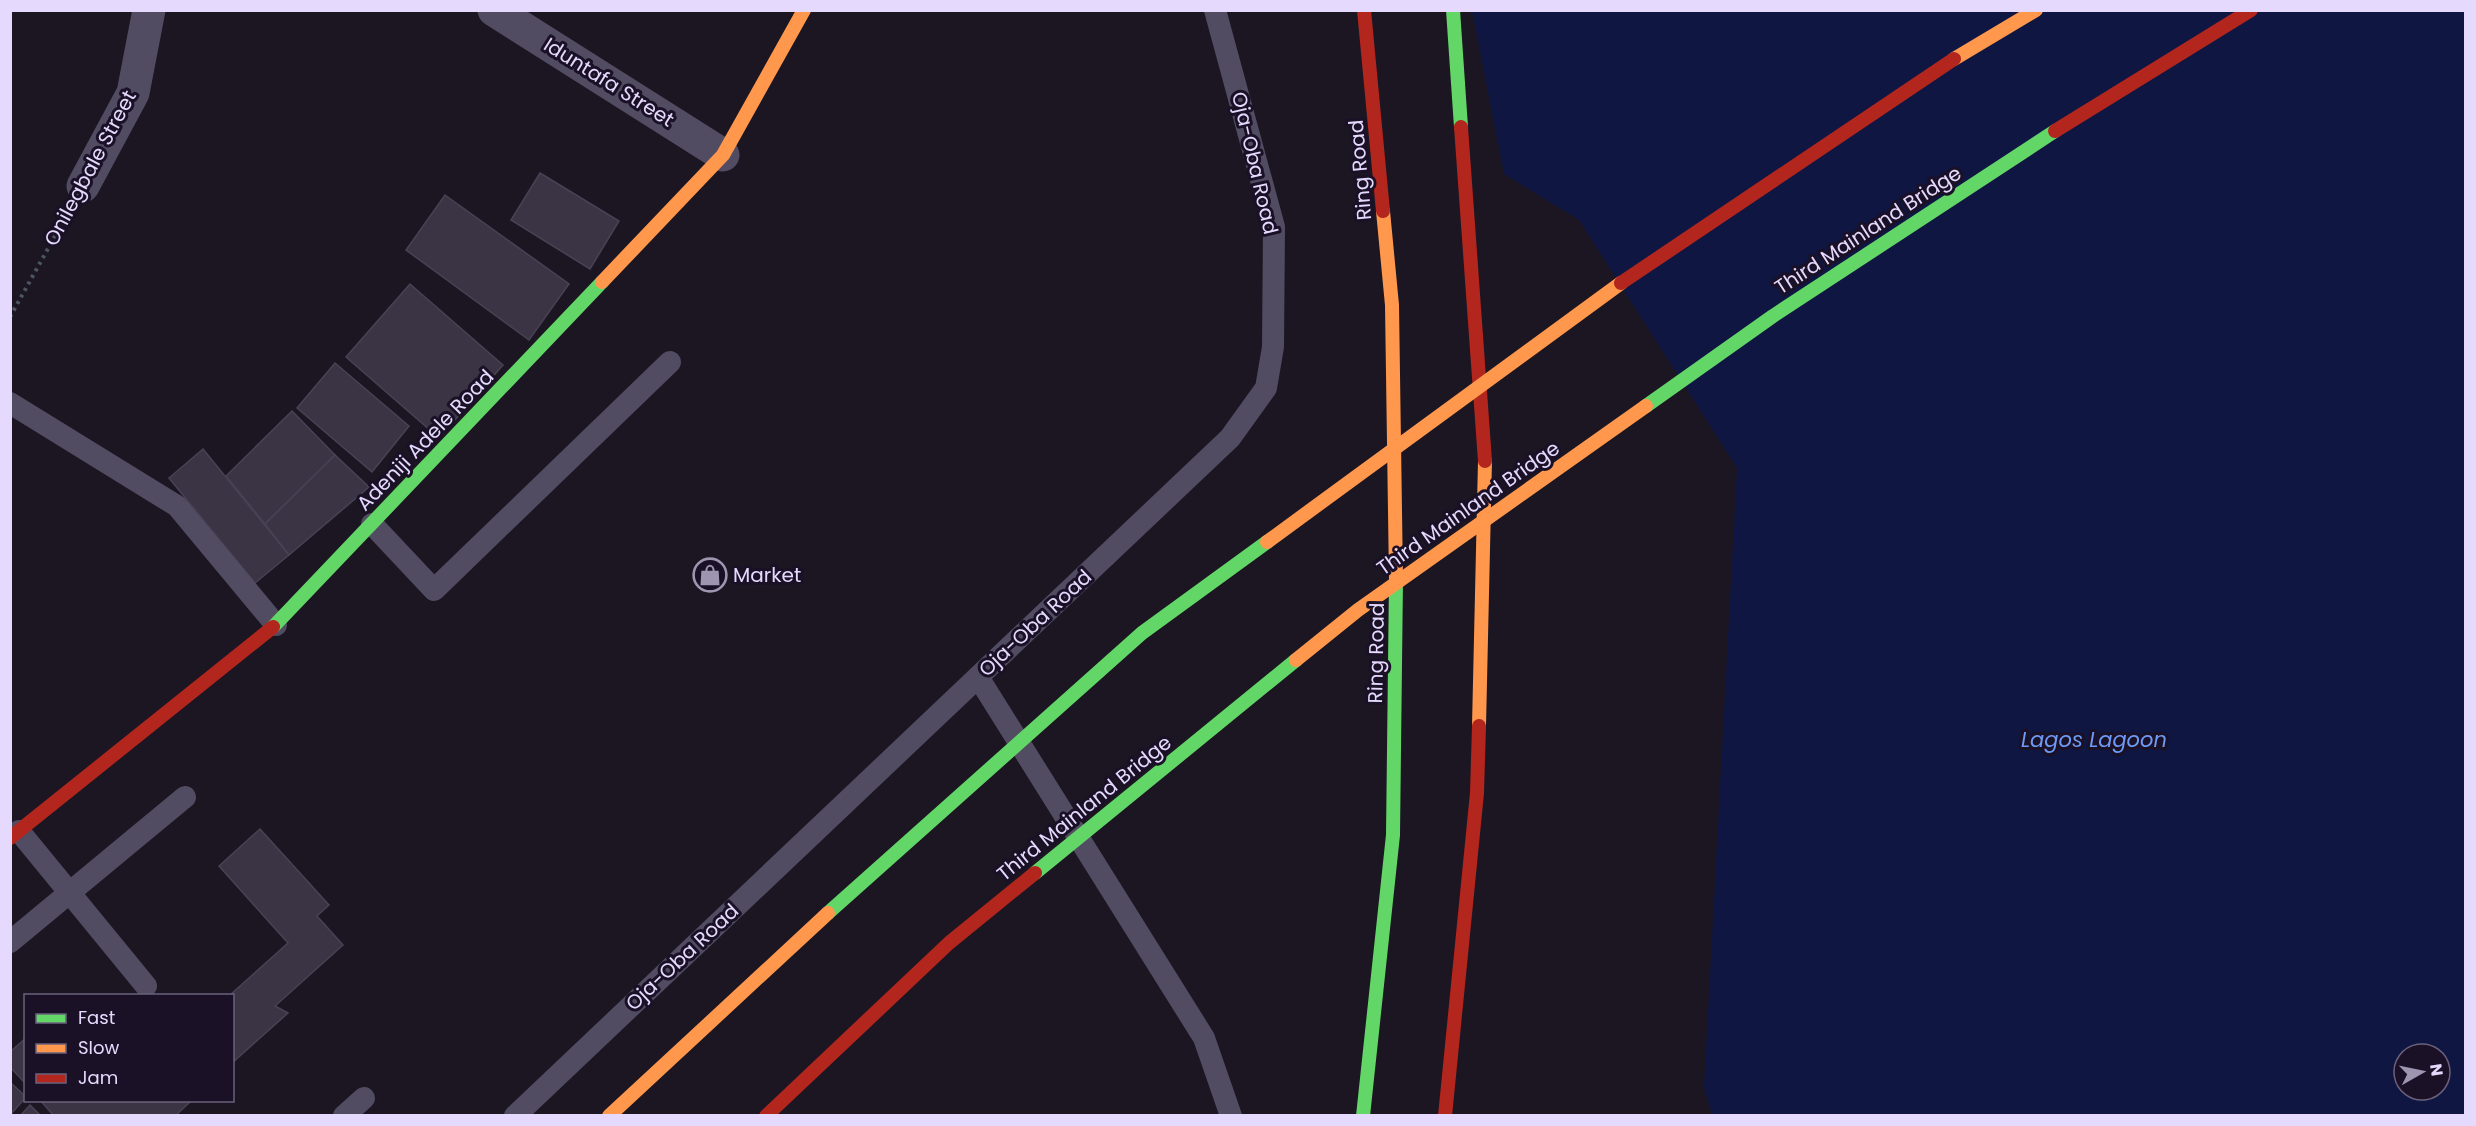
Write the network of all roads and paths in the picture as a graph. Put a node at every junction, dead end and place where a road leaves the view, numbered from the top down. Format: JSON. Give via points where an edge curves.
{"nodes":[{"id":1,"x":149,"y":10,"type":"edge"},
{"id":2,"x":494,"y":10,"type":"edge"},
{"id":3,"x":804,"y":10,"type":"edge"},
{"id":4,"x":1215,"y":10,"type":"edge"},
{"id":5,"x":1365,"y":10,"type":"edge"},
{"id":6,"x":1453,"y":10,"type":"edge"},
{"id":7,"x":2036,"y":10,"type":"edge"},
{"id":8,"x":2252,"y":10,"type":"edge"},
{"id":9,"x":723,"y":155,"type":"junction"},
{"id":10,"x":83,"y":186,"type":"joint"},
{"id":11,"x":10,"y":317,"type":"edge"},
{"id":12,"x":670,"y":362,"type":"dead end"},
{"id":13,"x":10,"y":403,"type":"edge"},
{"id":14,"x":372,"y":524,"type":"junction"},
{"id":15,"x":276,"y":625,"type":"junction"},
{"id":16,"x":978,"y":677,"type":"junction"},
{"id":17,"x":185,"y":796,"type":"dead end"},
{"id":18,"x":15,"y":835,"type":"edge"},
{"id":19,"x":70,"y":892,"type":"junction"},
{"id":20,"x":10,"y":942,"type":"edge"},
{"id":21,"x":146,"y":986,"type":"dead end"},
{"id":22,"x":364,"y":1098,"type":"dead end"},
{"id":23,"x":344,"y":1116,"type":"edge"},
{"id":24,"x":515,"y":1116,"type":"edge"},
{"id":25,"x":609,"y":1116,"type":"edge"},
{"id":26,"x":766,"y":1116,"type":"edge"},
{"id":27,"x":1232,"y":1116,"type":"edge"},
{"id":28,"x":1363,"y":1116,"type":"edge"},
{"id":29,"x":1445,"y":1116,"type":"edge"}],
"edges":[{"from":1,"to":10,"type":"street","name":"Onilegbale Street","via":[[133,93]]},
{"from":2,"to":9,"type":"street","name":"Iduntafa Street"},
{"from":3,"to":9,"type":"main road","name":"Adeniji Adele Road"},
{"from":4,"to":16,"type":"lane","name":"Oja-Oba Road","via":[[1274,227],[1273,346],[1266,388],[1230,438]]},
{"from":5,"to":28,"type":"main road","name":"Ring Road","via":[[1392,305],[1397,535],[1392,835]]},
{"from":6,"to":29,"type":"main road","via":[[1485,462],[1477,793]]},
{"from":7,"to":25,"type":"main road","bridge":true,"via":[[1956,58],[1595,301],[1142,633],[805,934]]},
{"from":8,"to":26,"type":"main road","name":"Third Mainland Bridge","bridge":true,"via":[[2106,98],[1773,316],[1358,610],[949,943]]},
{"from":9,"to":14,"type":"main road","name":"Adeniji Adele Road"},
{"from":10,"to":11,"type":"path","name":"Onilegbale Street"},
{"from":12,"to":14,"type":"lane","via":[[434,590]]},
{"from":13,"to":15,"type":"lane","via":[[177,506]]},
{"from":14,"to":15,"type":"main road","name":"Adeniji Adele Road"},
{"from":15,"to":18,"type":"main road","name":"Adeniji Adele Road"},
{"from":16,"to":24,"type":"lane","name":"Oja-Oba Road"},
{"from":16,"to":27,"type":"lane","via":[[1204,1038]]},
{"from":17,"to":19,"type":"lane"},
{"from":18,"to":19,"type":"lane"},
{"from":19,"to":20,"type":"lane"},
{"from":19,"to":21,"type":"lane"},
{"from":22,"to":23,"type":"lane"}]}
